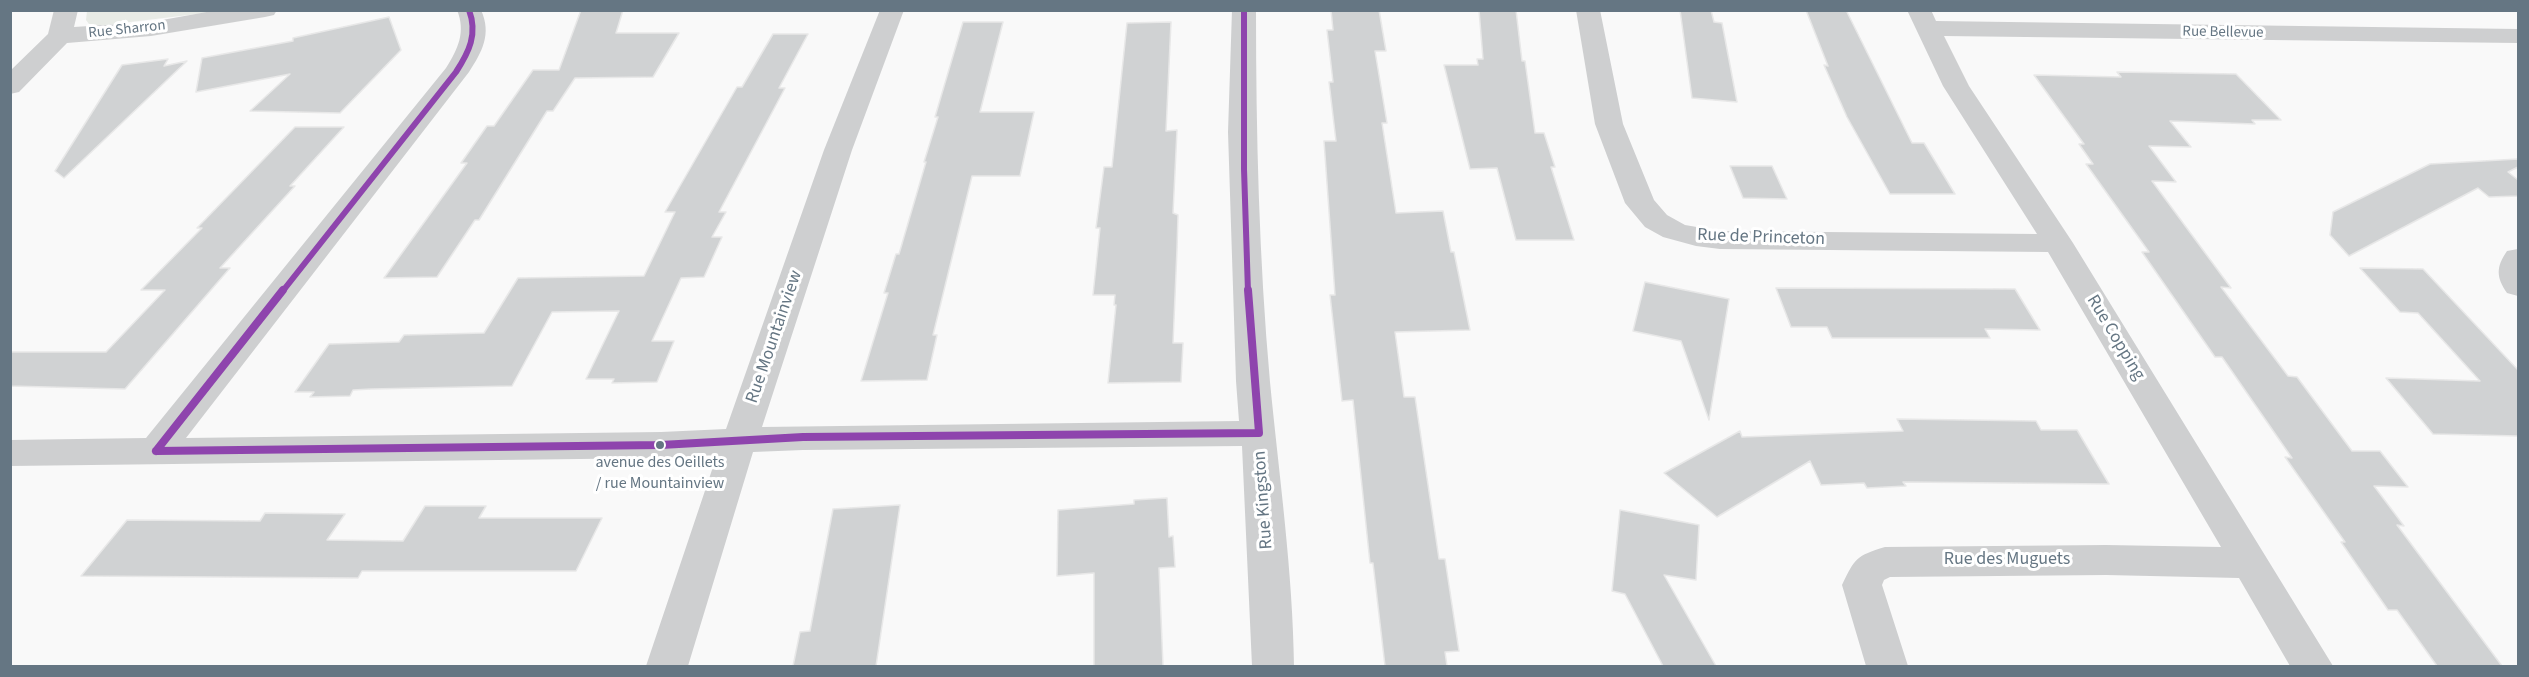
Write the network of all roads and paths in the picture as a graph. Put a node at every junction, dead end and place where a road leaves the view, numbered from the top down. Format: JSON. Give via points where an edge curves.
{"nodes":[{"id":1,"x":66,"y":10,"type":"edge"},
{"id":2,"x":265,"y":10,"type":"edge"},
{"id":3,"x":469,"y":10,"type":"edge"},
{"id":4,"x":892,"y":10,"type":"edge"},
{"id":5,"x":1244,"y":10,"type":"edge"},
{"id":6,"x":1588,"y":10,"type":"edge"},
{"id":7,"x":1923,"y":19,"type":"edge"},
{"id":8,"x":60,"y":36,"type":"junction"},
{"id":9,"x":2518,"y":36,"type":"edge"},
{"id":10,"x":10,"y":86,"type":"edge"},
{"id":11,"x":2058,"y":243,"type":"junction"},
{"id":12,"x":2518,"y":258,"type":"edge"},
{"id":13,"x":2518,"y":286,"type":"edge"},
{"id":14,"x":1259,"y":432,"type":"junction"},
{"id":15,"x":739,"y":441,"type":"junction"},
{"id":16,"x":156,"y":451,"type":"junction"},
{"id":17,"x":10,"y":453,"type":"edge"},
{"id":18,"x":2250,"y":563,"type":"junction"},
{"id":19,"x":667,"y":666,"type":"edge"},
{"id":20,"x":1273,"y":666,"type":"edge"},
{"id":21,"x":1887,"y":666,"type":"edge"},
{"id":22,"x":2312,"y":666,"type":"edge"}],
"edges":[{"from":1,"to":8,"type":"street"},
{"from":2,"to":8,"type":"street","name":"Rue Sharron","via":[[151,29]]},
{"from":3,"to":16,"type":"street","via":[[475,37],[456,72]]},
{"from":4,"to":15,"type":"street","name":"Rue Mountainview","via":[[859,91]]},
{"from":5,"to":14,"type":"street","name":"Rue Kingston","via":[[1242,132],[1253,381]]},
{"from":6,"to":11,"type":"street","name":"Rue de Princeton","via":[[1609,124],[1640,202],[1665,226],[1685,235],[1720,240]]},
{"from":7,"to":9,"type":"street","name":"Rue Bellevue"},
{"from":7,"to":11,"type":"street","name":"Rue Copping","via":[[1970,109]]},
{"from":8,"to":10,"type":"street"},
{"from":11,"to":18,"type":"street","name":"Rue Copping"},
{"from":12,"to":13,"type":"street","via":[[2512,270]]},
{"from":14,"to":15,"type":"street"},
{"from":14,"to":20,"type":"street","name":"Rue Kingston"},
{"from":15,"to":16,"type":"street"},
{"from":15,"to":19,"type":"street","name":"Rue Mountainview"},
{"from":16,"to":17,"type":"street"},
{"from":18,"to":21,"type":"street","name":"Rue des Muguets","via":[[1885,562],[1869,570],[1862,585]]},
{"from":18,"to":22,"type":"street","name":"Rue Copping"}]}
